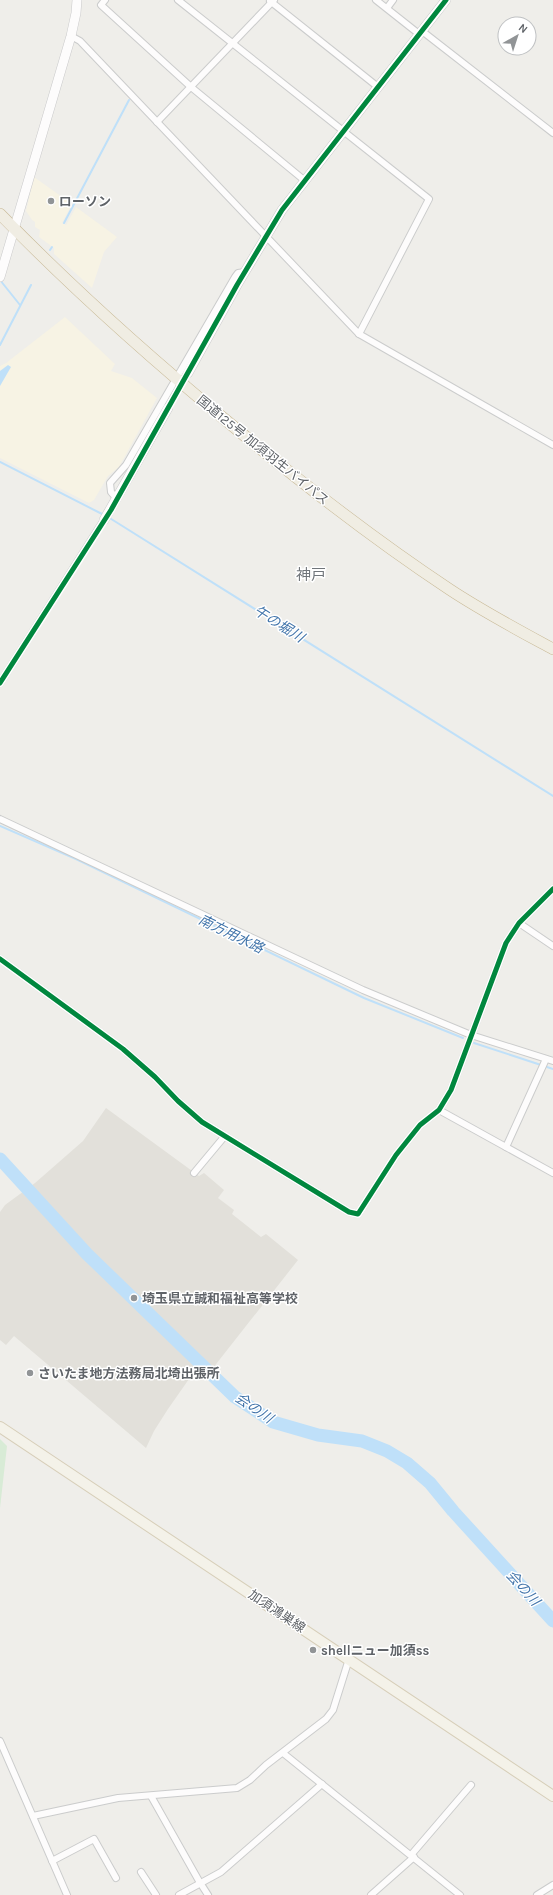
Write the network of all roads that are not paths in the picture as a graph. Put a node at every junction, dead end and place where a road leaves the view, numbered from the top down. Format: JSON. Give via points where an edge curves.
{"nodes":[{"id":1,"x":77,"y":0,"type":"edge"},
{"id":2,"x":105,"y":0,"type":"edge"},
{"id":3,"x":178,"y":0,"type":"edge"},
{"id":4,"x":376,"y":0,"type":"edge"},
{"id":5,"x":393,"y":0,"type":"edge"},
{"id":6,"x":446,"y":0,"type":"edge"},
{"id":7,"x":272,"y":1,"type":"edge"},
{"id":8,"x":387,"y":8,"type":"junction"},
{"id":9,"x":420,"y":32,"type":"junction"},
{"id":10,"x":71,"y":36,"type":"junction"},
{"id":11,"x":232,"y":44,"type":"junction"},
{"id":12,"x":191,"y":87,"type":"junction"},
{"id":13,"x":378,"y":87,"type":"junction"},
{"id":14,"x":157,"y":122,"type":"junction"},
{"id":15,"x":344,"y":130,"type":"junction"},
{"id":16,"x":553,"y":133,"type":"edge"},
{"id":17,"x":304,"y":180,"type":"junction"},
{"id":18,"x":0,"y":214,"type":"edge"},
{"id":19,"x":14,"y":229,"type":"junction"},
{"id":20,"x":267,"y":236,"type":"junction"},
{"id":21,"x":245,"y":272,"type":"junction"},
{"id":22,"x":0,"y":277,"type":"edge"},
{"id":23,"x":359,"y":334,"type":"junction"},
{"id":24,"x":188,"y":373,"type":"tunnel mouth"},
{"id":25,"x":176,"y":378,"type":"junction"},
{"id":26,"x":168,"y":408,"type":"tunnel mouth"},
{"id":27,"x":553,"y":445,"type":"edge"},
{"id":28,"x":117,"y":500,"type":"junction"},
{"id":29,"x":104,"y":520,"type":"joint"},
{"id":30,"x":553,"y":649,"type":"edge"},
{"id":31,"x":0,"y":682,"type":"edge"},
{"id":32,"x":0,"y":818,"type":"edge"},
{"id":33,"x":553,"y":889,"type":"edge"},
{"id":34,"x":519,"y":923,"type":"junction"},
{"id":35,"x":553,"y":946,"type":"edge"},
{"id":36,"x":0,"y":959,"type":"edge"},
{"id":37,"x":471,"y":1035,"type":"junction"},
{"id":38,"x":546,"y":1059,"type":"junction"},
{"id":39,"x":553,"y":1061,"type":"edge"},
{"id":40,"x":439,"y":1110,"type":"junction"},
{"id":41,"x":224,"y":1137,"type":"junction"},
{"id":42,"x":506,"y":1148,"type":"junction"},
{"id":43,"x":194,"y":1173,"type":"dead end"},
{"id":44,"x":553,"y":1173,"type":"edge"},
{"id":45,"x":0,"y":1427,"type":"edge"},
{"id":46,"x":349,"y":1659,"type":"junction"},
{"id":47,"x":0,"y":1741,"type":"edge"},
{"id":48,"x":283,"y":1753,"type":"junction"},
{"id":49,"x":322,"y":1784,"type":"junction"},
{"id":50,"x":471,"y":1785,"type":"dead end"},
{"id":51,"x":151,"y":1796,"type":"junction"},
{"id":52,"x":553,"y":1796,"type":"edge"},
{"id":53,"x":33,"y":1816,"type":"junction"},
{"id":54,"x":413,"y":1856,"type":"junction"},
{"id":55,"x":52,"y":1862,"type":"junction"},
{"id":56,"x":141,"y":1872,"type":"dead end"},
{"id":57,"x":116,"y":1878,"type":"dead end"},
{"id":58,"x":200,"y":1884,"type":"junction"},
{"id":59,"x":553,"y":1884,"type":"edge"},
{"id":60,"x":67,"y":1895,"type":"edge"},
{"id":61,"x":156,"y":1895,"type":"edge"},
{"id":62,"x":179,"y":1895,"type":"edge"},
{"id":63,"x":208,"y":1895,"type":"edge"},
{"id":64,"x":371,"y":1895,"type":"edge"},
{"id":65,"x":460,"y":1895,"type":"edge"},
{"id":66,"x":537,"y":1895,"type":"edge"}],
"edges":[{"from":1,"to":10,"type":"street"},
{"from":2,"to":12,"type":"street","via":[[101,5]]},
{"from":3,"to":11,"type":"street"},
{"from":4,"to":8,"type":"street"},
{"from":5,"to":8,"type":"street"},
{"from":6,"to":9,"type":"street"},
{"from":7,"to":11,"type":"street"},
{"from":7,"to":13,"type":"street"},
{"from":8,"to":9,"type":"street"},
{"from":9,"to":13,"type":"street"},
{"from":9,"to":16,"type":"street"},
{"from":10,"to":14,"type":"street","via":[[80,41]]},
{"from":10,"to":19,"type":"street"},
{"from":11,"to":12,"type":"street"},
{"from":11,"to":15,"type":"street"},
{"from":12,"to":14,"type":"street"},
{"from":12,"to":17,"type":"street"},
{"from":13,"to":15,"type":"street"},
{"from":14,"to":20,"type":"street"},
{"from":15,"to":17,"type":"street"},
{"from":15,"to":23,"type":"street","via":[[429,199]]},
{"from":17,"to":20,"type":"street"},
{"from":18,"to":19,"type":"highway","name":"国道125号 加須羽生バイパス"},
{"from":19,"to":22,"type":"street"},
{"from":19,"to":25,"type":"highway","name":"国道125号 加須羽生バイパス","via":[[109,321]]},
{"from":20,"to":21,"type":"street"},
{"from":20,"to":23,"type":"street"},
{"from":21,"to":24,"type":"street"},
{"from":21,"to":25,"type":"street","via":[[238,273],[235,277]]},
{"from":23,"to":27,"type":"street"},
{"from":25,"to":28,"type":"street","via":[[126,465],[110,483],[110,492]]},
{"from":25,"to":30,"type":"highway","name":"国道125号 加須羽生バイパス","via":[[279,465],[375,538],[450,590]]},
{"from":26,"to":28,"type":"street"},
{"from":28,"to":29,"type":"street"},
{"from":29,"to":31,"type":"street"},
{"from":32,"to":37,"type":"street","via":[[363,990]]},
{"from":33,"to":34,"type":"street"},
{"from":34,"to":35,"type":"street"},
{"from":34,"to":37,"type":"street","via":[[500,956]]},
{"from":36,"to":41,"type":"street","via":[[123,1049],[197,1118]]},
{"from":37,"to":38,"type":"street"},
{"from":37,"to":40,"type":"street","via":[[451,1090]]},
{"from":38,"to":39,"type":"street"},
{"from":38,"to":42,"type":"street"},
{"from":40,"to":41,"type":"street","via":[[413,1132],[358,1214],[349,1212]]},
{"from":40,"to":42,"type":"street"},
{"from":41,"to":43,"type":"street"},
{"from":42,"to":44,"type":"street"},
{"from":45,"to":46,"type":"main road","name":"加須鴻巣線"},
{"from":46,"to":48,"type":"street","via":[[333,1710],[326,1719]]},
{"from":46,"to":52,"type":"main road","name":"加須鴻巣線"},
{"from":47,"to":53,"type":"street"},
{"from":48,"to":49,"type":"street"},
{"from":48,"to":51,"type":"street","via":[[237,1788]]},
{"from":49,"to":54,"type":"street"},
{"from":49,"to":58,"type":"street","via":[[221,1872]]},
{"from":50,"to":54,"type":"street"},
{"from":51,"to":53,"type":"street","via":[[118,1798]]},
{"from":51,"to":58,"type":"street"},
{"from":53,"to":55,"type":"street"},
{"from":54,"to":64,"type":"street"},
{"from":54,"to":65,"type":"street"},
{"from":55,"to":57,"type":"street","via":[[94,1839]]},
{"from":55,"to":60,"type":"street"},
{"from":56,"to":61,"type":"street"},
{"from":58,"to":62,"type":"street"},
{"from":58,"to":63,"type":"street"},
{"from":59,"to":66,"type":"street"}]}
